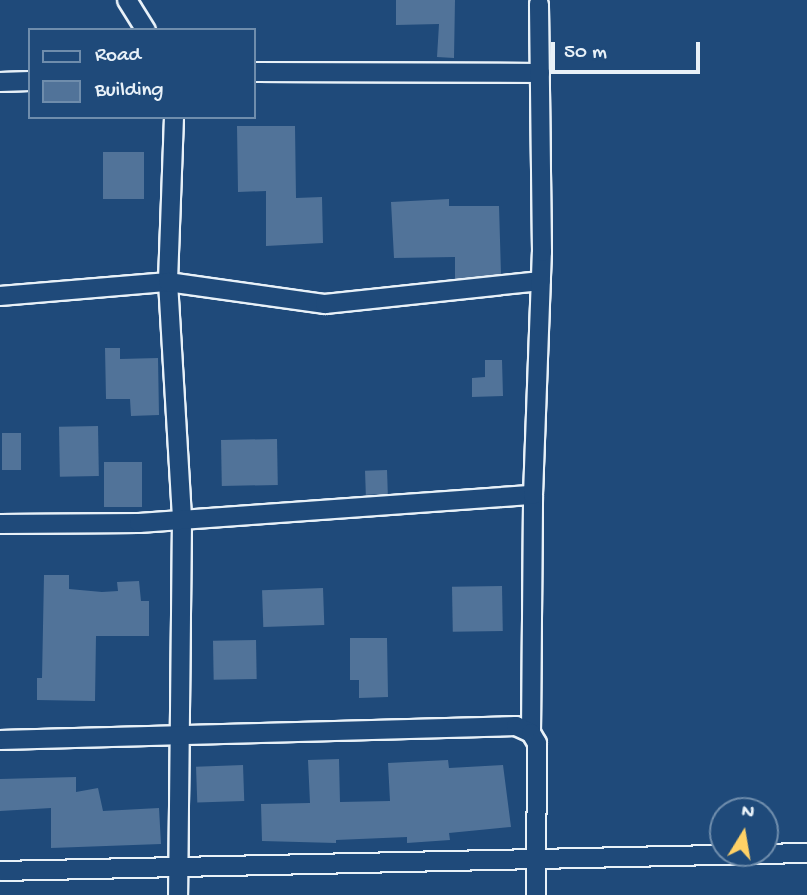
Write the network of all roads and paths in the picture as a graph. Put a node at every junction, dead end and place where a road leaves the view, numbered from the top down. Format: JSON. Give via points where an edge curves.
{"nodes":[{"id":1,"x":127,"y":0,"type":"edge"},
{"id":2,"x":539,"y":4,"type":"dead end"},
{"id":3,"x":145,"y":28,"type":"edge"},
{"id":4,"x":256,"y":72,"type":"edge"},
{"id":5,"x":540,"y":73,"type":"junction"},
{"id":6,"x":28,"y":81,"type":"edge"},
{"id":7,"x":0,"y":82,"type":"edge"},
{"id":8,"x":174,"y":119,"type":"edge"},
{"id":9,"x":541,"y":281,"type":"junction"},
{"id":10,"x":168,"y":282,"type":"junction"},
{"id":11,"x":0,"y":296,"type":"edge"},
{"id":12,"x":533,"y":495,"type":"junction"},
{"id":13,"x":182,"y":520,"type":"junction"},
{"id":14,"x":0,"y":524,"type":"edge"},
{"id":15,"x":531,"y":733,"type":"junction"},
{"id":16,"x":178,"y":736,"type":"junction"},
{"id":17,"x":0,"y":740,"type":"edge"},
{"id":18,"x":807,"y":853,"type":"edge"},
{"id":19,"x":537,"y":857,"type":"junction"},
{"id":20,"x":178,"y":865,"type":"junction"},
{"id":21,"x":0,"y":871,"type":"edge"},
{"id":22,"x":178,"y":895,"type":"edge"},
{"id":23,"x":536,"y":895,"type":"edge"}],
"edges":[{"from":1,"to":3,"type":"street"},
{"from":2,"to":5,"type":"street"},
{"from":4,"to":5,"type":"street"},
{"from":5,"to":9,"type":"street"},
{"from":6,"to":7,"type":"street"},
{"from":8,"to":10,"type":"street"},
{"from":9,"to":10,"type":"street","via":[[325,304]]},
{"from":9,"to":12,"type":"street"},
{"from":10,"to":11,"type":"street"},
{"from":10,"to":13,"type":"street"},
{"from":12,"to":13,"type":"street"},
{"from":12,"to":15,"type":"street"},
{"from":13,"to":14,"type":"street"},
{"from":13,"to":16,"type":"street"},
{"from":15,"to":16,"type":"street","via":[[516,726],[499,726]]},
{"from":15,"to":19,"type":"street","via":[[537,743]]},
{"from":16,"to":17,"type":"street"},
{"from":16,"to":20,"type":"street"},
{"from":18,"to":19,"type":"street"},
{"from":19,"to":20,"type":"street"},
{"from":19,"to":23,"type":"street"},
{"from":20,"to":21,"type":"street"},
{"from":20,"to":22,"type":"street"}]}
